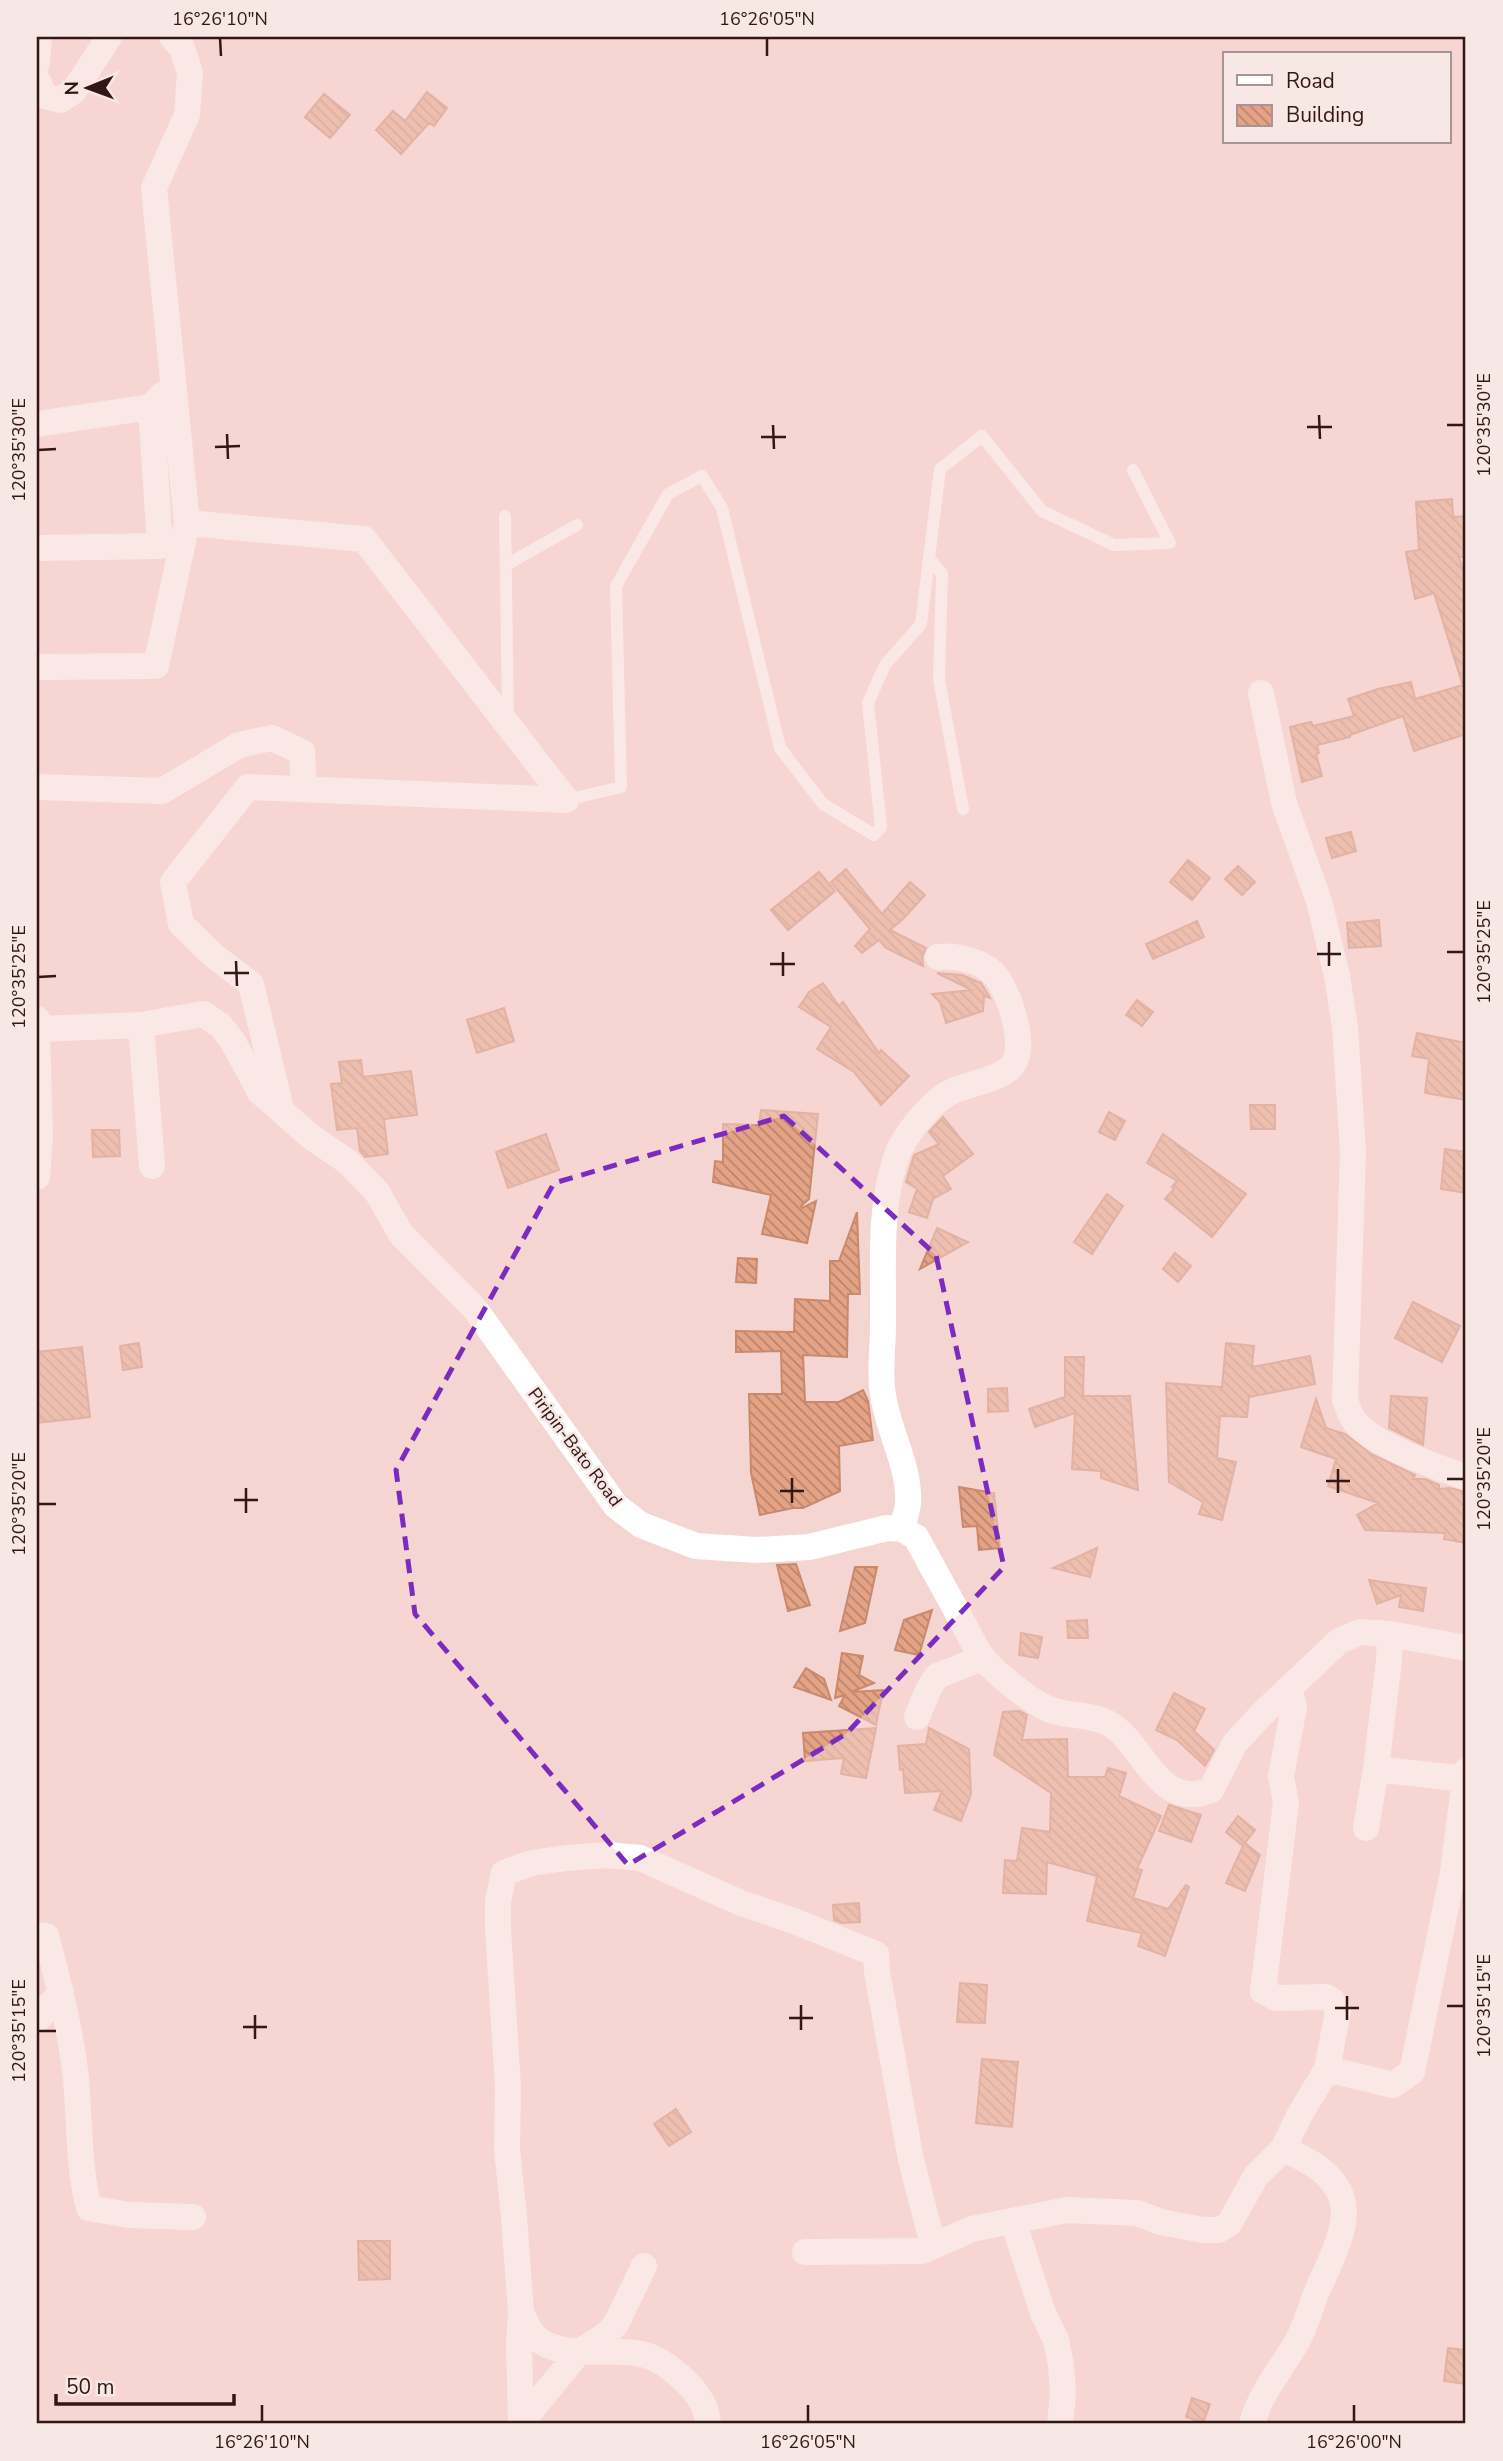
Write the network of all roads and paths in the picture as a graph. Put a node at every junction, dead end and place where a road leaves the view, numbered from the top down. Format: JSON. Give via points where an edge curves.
{"nodes":[{"id":1,"x":39,"y":37,"type":"edge"},
{"id":2,"x":109,"y":37,"type":"edge"},
{"id":3,"x":172,"y":37,"type":"edge"},
{"id":4,"x":37,"y":63,"type":"edge"},
{"id":5,"x":37,"y":79,"type":"edge"},
{"id":6,"x":175,"y":381,"type":"junction"},
{"id":7,"x":151,"y":407,"type":"junction"},
{"id":8,"x":37,"y":424,"type":"edge"},
{"id":9,"x":1133,"y":470,"type":"dead end"},
{"id":10,"x":505,"y":516,"type":"dead end"},
{"id":11,"x":187,"y":523,"type":"junction"},
{"id":12,"x":577,"y":525,"type":"dead end"},
{"id":13,"x":37,"y":548,"type":"edge"},
{"id":14,"x":929,"y":558,"type":"junction"},
{"id":15,"x":506,"y":565,"type":"junction"},
{"id":16,"x":37,"y":667,"type":"edge"},
{"id":17,"x":1261,"y":693,"type":"dead end"},
{"id":18,"x":508,"y":724,"type":"junction"},
{"id":19,"x":37,"y":787,"type":"edge"},
{"id":20,"x":304,"y":788,"type":"junction"},
{"id":21,"x":566,"y":800,"type":"junction"},
{"id":22,"x":963,"y":809,"type":"dead end"},
{"id":23,"x":938,"y":957,"type":"dead end"},
{"id":24,"x":141,"y":1025,"type":"junction"},
{"id":25,"x":37,"y":1026,"type":"edge"},
{"id":26,"x":281,"y":1111,"type":"junction"},
{"id":27,"x":38,"y":1137,"type":"edge"},
{"id":28,"x":152,"y":1166,"type":"dead end"},
{"id":29,"x":37,"y":1177,"type":"edge"},
{"id":30,"x":1466,"y":1477,"type":"edge"},
{"id":31,"x":902,"y":1529,"type":"junction"},
{"id":32,"x":1390,"y":1634,"type":"junction"},
{"id":33,"x":1466,"y":1648,"type":"edge"},
{"id":34,"x":983,"y":1658,"type":"junction"},
{"id":35,"x":1286,"y":1691,"type":"junction"},
{"id":36,"x":917,"y":1717,"type":"dead end"},
{"id":37,"x":1376,"y":1769,"type":"junction"},
{"id":38,"x":1466,"y":1775,"type":"edge"},
{"id":39,"x":1366,"y":1828,"type":"dead end"},
{"id":40,"x":37,"y":1935,"type":"edge"},
{"id":41,"x":61,"y":1992,"type":"junction"},
{"id":42,"x":37,"y":2020,"type":"edge"},
{"id":43,"x":1327,"y":2069,"type":"junction"},
{"id":44,"x":1283,"y":2149,"type":"junction"},
{"id":45,"x":193,"y":2217,"type":"dead end"},
{"id":46,"x":1013,"y":2221,"type":"junction"},
{"id":47,"x":933,"y":2245,"type":"junction"},
{"id":48,"x":804,"y":2252,"type":"dead end"},
{"id":49,"x":644,"y":2266,"type":"dead end"},
{"id":50,"x":521,"y":2313,"type":"junction"},
{"id":51,"x":579,"y":2352,"type":"junction"},
{"id":52,"x":520,"y":2424,"type":"edge"},
{"id":53,"x":708,"y":2424,"type":"edge"},
{"id":54,"x":1060,"y":2424,"type":"edge"},
{"id":55,"x":1252,"y":2424,"type":"edge"}],
"edges":[{"from":1,"to":4,"type":"street"},
{"from":2,"to":5,"type":"street","via":[[74,91],[60,100],[44,96]]},
{"from":3,"to":6,"type":"street","via":[[182,48],[190,73],[187,115],[154,188]]},
{"from":6,"to":7,"type":"street"},
{"from":6,"to":11,"type":"street"},
{"from":7,"to":8,"type":"street"},
{"from":7,"to":13,"type":"street","via":[[160,546]]},
{"from":9,"to":14,"type":"lane","via":[[1170,543],[1114,545],[1042,511],[982,436],[940,469]]},
{"from":10,"to":15,"type":"lane"},
{"from":11,"to":16,"type":"street","via":[[156,666]]},
{"from":11,"to":18,"type":"street","via":[[365,539]]},
{"from":12,"to":15,"type":"lane"},
{"from":14,"to":21,"type":"lane","via":[[921,624],[885,665],[867,703],[881,827],[874,835],[823,804],[780,748],[722,508],[702,476],[668,494],[616,586],[621,787]]},
{"from":14,"to":22,"type":"lane","via":[[942,574],[939,679]]},
{"from":15,"to":18,"type":"lane"},
{"from":17,"to":30,"type":"street","via":[[1284,803],[1319,901],[1345,1027],[1353,1152],[1345,1400],[1355,1423],[1364,1430]]},
{"from":18,"to":21,"type":"street"},
{"from":19,"to":20,"type":"street","via":[[162,791],[239,745],[272,738],[302,752]]},
{"from":20,"to":21,"type":"street"},
{"from":20,"to":26,"type":"street","via":[[248,787],[173,883],[181,924],[251,984]]},
{"from":23,"to":31,"type":"street","via":[[952,955],[992,971],[1012,1005],[1017,1045],[1014,1064],[951,1092],[908,1133],[896,1156],[886,1209],[881,1382],[907,1488]]},
{"from":24,"to":25,"type":"street","name":"Piripin-Bato Road"},
{"from":24,"to":26,"type":"street","name":"Piripin-Bato Road","via":[[203,1014],[220,1025],[260,1092]]},
{"from":24,"to":28,"type":"street"},
{"from":25,"to":27,"type":"street"},
{"from":26,"to":31,"type":"street","name":"Piripin-Bato Road","via":[[348,1162],[377,1192],[401,1234],[475,1309],[616,1506],[641,1525],[696,1546],[757,1550],[809,1547],[887,1528]]},
{"from":27,"to":29,"type":"street"},
{"from":31,"to":34,"type":"street","via":[[916,1538]]},
{"from":32,"to":33,"type":"street"},
{"from":32,"to":35,"type":"street","via":[[1360,1632],[1339,1641]]},
{"from":32,"to":37,"type":"street"},
{"from":34,"to":35,"type":"street","via":[[1002,1678],[1046,1708],[1108,1722],[1166,1785],[1189,1794],[1211,1790],[1235,1743]]},
{"from":34,"to":36,"type":"street","via":[[937,1676]]},
{"from":35,"to":43,"type":"street","via":[[1294,1707],[1281,1776],[1286,1803],[1263,1991],[1276,1998],[1326,1997],[1333,2001],[1338,2011]]},
{"from":37,"to":38,"type":"street"},
{"from":37,"to":39,"type":"street"},
{"from":38,"to":43,"type":"street","via":[[1453,1872],[1412,2072],[1394,2085]]},
{"from":40,"to":41,"type":"street","via":[[46,1936]]},
{"from":41,"to":42,"type":"street"},
{"from":41,"to":45,"type":"street","via":[[76,2077],[89,2208],[129,2216]]},
{"from":43,"to":44,"type":"street"},
{"from":44,"to":46,"type":"street","via":[[1256,2176],[1229,2224],[1218,2230],[1161,2222],[1137,2213],[1102,2211],[1067,2210]]},
{"from":44,"to":55,"type":"street","via":[[1325,2173],[1342,2200],[1344,2213],[1312,2311],[1258,2405]]},
{"from":46,"to":47,"type":"street","via":[[972,2229]]},
{"from":46,"to":54,"type":"street","via":[[1056,2340],[1063,2394]]},
{"from":47,"to":48,"type":"street","via":[[922,2251]]},
{"from":47,"to":50,"type":"street","via":[[911,2160],[876,1954],[741,1903],[640,1858],[607,1855],[531,1863],[504,1873],[498,1901],[507,2150]]},
{"from":49,"to":51,"type":"street","via":[[616,2324]]},
{"from":50,"to":51,"type":"street","via":[[534,2336]]},
{"from":50,"to":52,"type":"street"},
{"from":51,"to":52,"type":"street"},
{"from":51,"to":53,"type":"street","via":[[643,2354],[674,2369],[698,2393]]}]}
